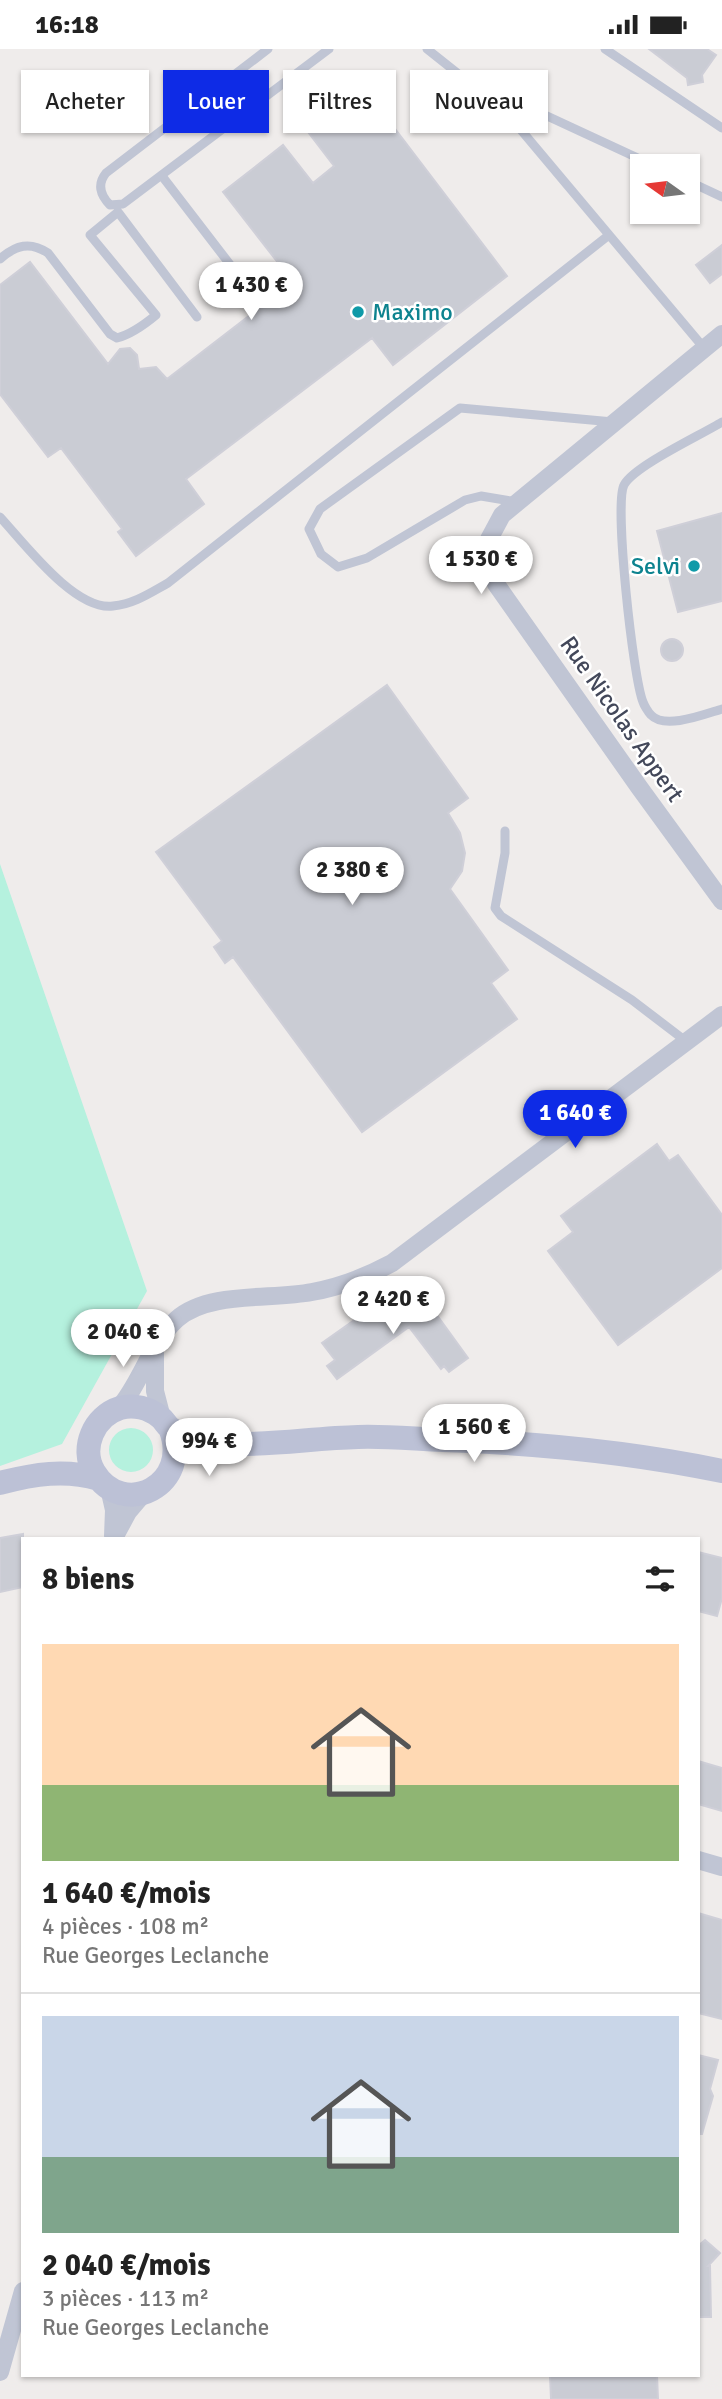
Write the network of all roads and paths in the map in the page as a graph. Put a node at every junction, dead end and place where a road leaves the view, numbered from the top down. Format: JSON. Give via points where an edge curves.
{"nodes":[{"id":1,"x":268,"y":49,"type":"edge"},
{"id":2,"x":330,"y":49,"type":"edge"},
{"id":3,"x":427,"y":49,"type":"edge"},
{"id":4,"x":605,"y":49,"type":"edge"},
{"id":5,"x":453,"y":70,"type":"edge"},
{"id":6,"x":548,"y":117,"type":"edge"},
{"id":7,"x":722,"y":128,"type":"edge"},
{"id":8,"x":523,"y":133,"type":"edge"},
{"id":9,"x":630,"y":154,"type":"edge"},
{"id":10,"x":162,"y":176,"type":"junction"},
{"id":11,"x":700,"y":187,"type":"edge"},
{"id":12,"x":722,"y":197,"type":"edge"},
{"id":13,"x":117,"y":209,"type":"junction"},
{"id":14,"x":609,"y":235,"type":"junction"},
{"id":15,"x":0,"y":259,"type":"edge"},
{"id":16,"x":245,"y":284,"type":"dead end"},
{"id":17,"x":197,"y":317,"type":"dead end"},
{"id":18,"x":722,"y":334,"type":"edge"},
{"id":19,"x":704,"y":348,"type":"junction"},
{"id":20,"x":615,"y":422,"type":"junction"},
{"id":21,"x":722,"y":422,"type":"edge"},
{"id":22,"x":518,"y":502,"type":"junction"},
{"id":23,"x":0,"y":517,"type":"edge"},
{"id":24,"x":722,"y":709,"type":"edge"},
{"id":25,"x":505,"y":831,"type":"dead end"},
{"id":26,"x":722,"y":901,"type":"edge"},
{"id":27,"x":722,"y":1015,"type":"edge"},
{"id":28,"x":687,"y":1042,"type":"junction"},
{"id":29,"x":155,"y":1350,"type":"junction"},
{"id":30,"x":118,"y":1409,"type":"junction"},
{"id":31,"x":166,"y":1423,"type":"junction"},
{"id":32,"x":230,"y":1444,"type":"junction"},
{"id":33,"x":88,"y":1445,"type":"junction"},
{"id":34,"x":722,"y":1471,"type":"edge"},
{"id":35,"x":47,"y":1472,"type":"junction"},
{"id":36,"x":168,"y":1475,"type":"junction"},
{"id":37,"x":0,"y":1483,"type":"edge"},
{"id":38,"x":104,"y":1484,"type":"junction"},
{"id":39,"x":145,"y":1492,"type":"junction"},
{"id":40,"x":113,"y":1537,"type":"edge"},
{"id":41,"x":114,"y":1537,"type":"edge"},
{"id":42,"x":700,"y":1861,"type":"edge"},
{"id":43,"x":722,"y":1867,"type":"edge"},
{"id":44,"x":21,"y":2298,"type":"edge"},
{"id":45,"x":0,"y":2372,"type":"edge"}],
"edges":[{"from":1,"to":13,"type":"lane","via":[[106,173],[100,188]]},
{"from":2,"to":10,"type":"lane"},
{"from":3,"to":5,"type":"lane"},
{"from":4,"to":7,"type":"lane"},
{"from":6,"to":9,"type":"lane"},
{"from":8,"to":14,"type":"lane"},
{"from":10,"to":13,"type":"lane"},
{"from":10,"to":16,"type":"lane"},
{"from":11,"to":12,"type":"lane"},
{"from":13,"to":15,"type":"lane","via":[[90,235],[156,315],[123,336],[110,334],[37,245],[21,246]]},
{"from":13,"to":17,"type":"lane"},
{"from":14,"to":19,"type":"lane"},
{"from":14,"to":23,"type":"lane","via":[[169,583],[136,601],[110,607],[68,590]]},
{"from":18,"to":19,"type":"street","name":"Rue Nicolas Appert"},
{"from":19,"to":20,"type":"street","name":"Rue Nicolas Appert"},
{"from":20,"to":22,"type":"street","name":"Rue Nicolas Appert"},
{"from":20,"to":22,"type":"lane","via":[[460,408],[320,509],[309,529],[321,554],[338,567],[367,558],[466,500],[481,496]]},
{"from":21,"to":24,"type":"lane","via":[[627,480],[620,510],[631,643],[642,700],[652,716],[662,721],[687,720]]},
{"from":22,"to":26,"type":"street","name":"Rue Nicolas Appert","via":[[502,515],[487,543],[496,584]]},
{"from":25,"to":28,"type":"lane","via":[[495,908],[500,916],[632,1000]]},
{"from":27,"to":28,"type":"street"},
{"from":28,"to":29,"type":"street","via":[[392,1263],[358,1280],[312,1292],[196,1307],[175,1321]]},
{"from":29,"to":30,"type":"street"},
{"from":29,"to":31,"type":"street","via":[[155,1391]]},
{"from":30,"to":31,"type":"main road","via":[[141,1407]]},
{"from":30,"to":33,"type":"main road","via":[[98,1423]]},
{"from":31,"to":32,"type":"main road","via":[[198,1439]]},
{"from":31,"to":36,"type":"main road","via":[[176,1451]]},
{"from":32,"to":34,"type":"main road","via":[[361,1437],[511,1442],[617,1453]]},
{"from":32,"to":36,"type":"main road"},
{"from":33,"to":35,"type":"main road"},
{"from":33,"to":38,"type":"main road","via":[[92,1469]]},
{"from":35,"to":37,"type":"main road"},
{"from":35,"to":38,"type":"main road","via":[[73,1473]]},
{"from":36,"to":39,"type":"main road"},
{"from":38,"to":39,"type":"main road","via":[[120,1493]]},
{"from":38,"to":40,"type":"street","via":[[114,1510]]},
{"from":39,"to":41,"type":"street"},
{"from":42,"to":43,"type":"street"},
{"from":44,"to":45,"type":"street"}]}
